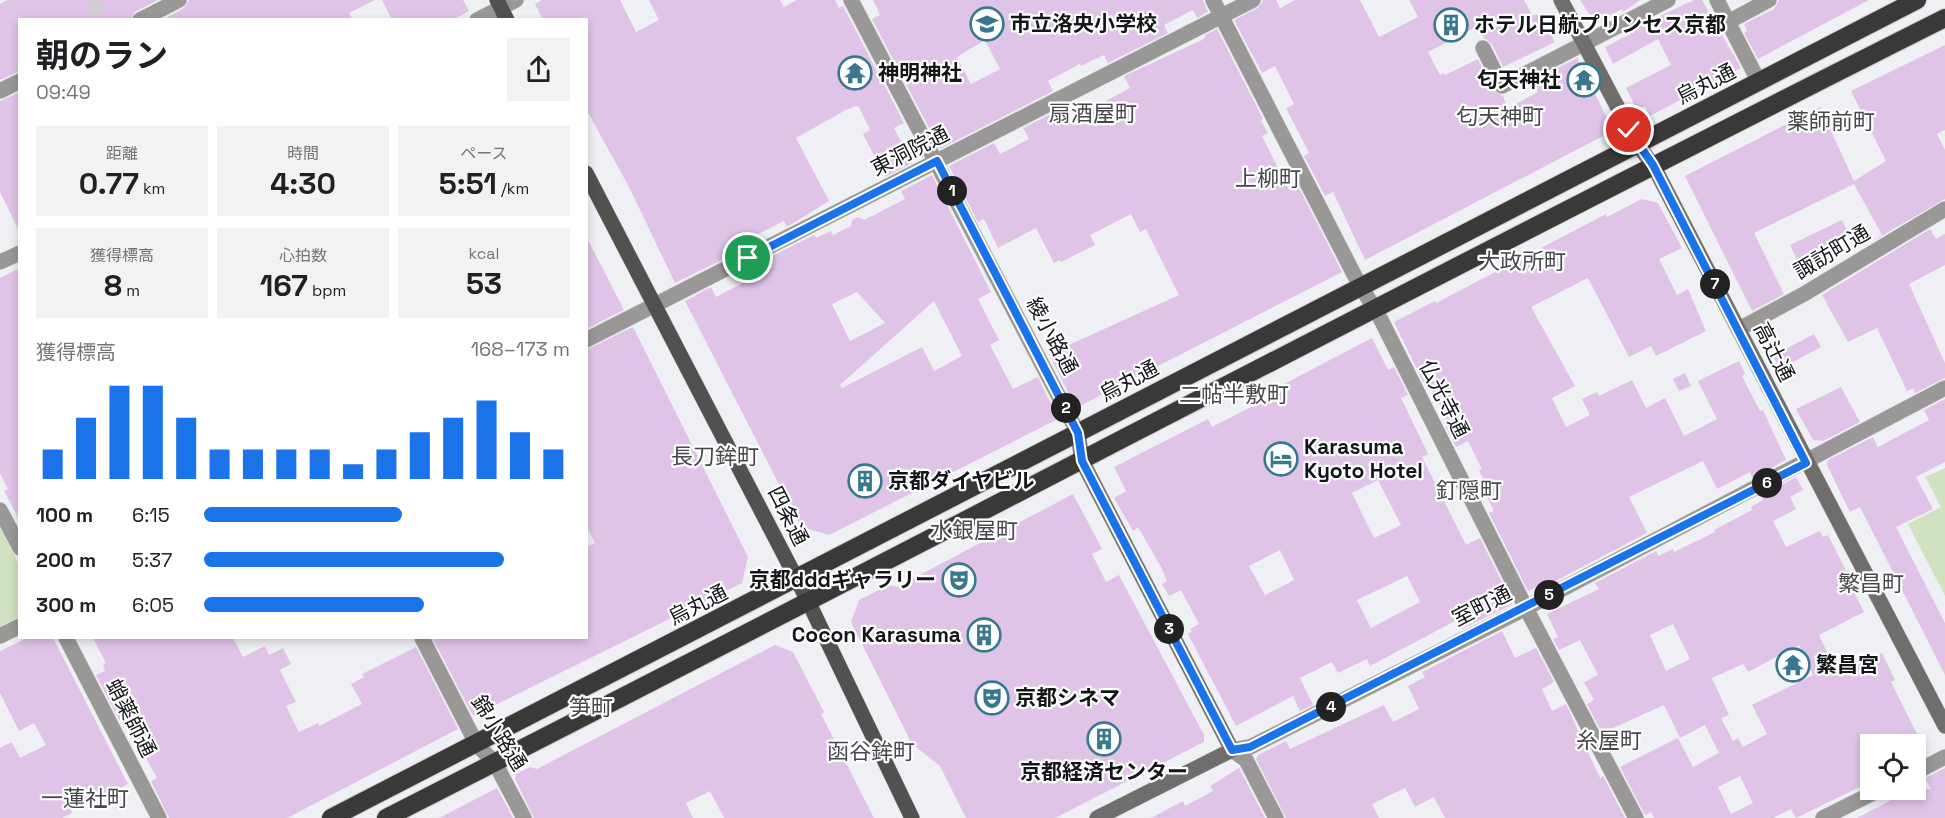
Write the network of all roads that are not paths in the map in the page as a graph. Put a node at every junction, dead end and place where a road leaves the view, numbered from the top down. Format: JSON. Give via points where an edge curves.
{"nodes":[{"id":1,"x":179,"y":0,"type":"edge"},
{"id":2,"x":516,"y":0,"type":"edge"},
{"id":3,"x":851,"y":0,"type":"edge"},
{"id":4,"x":1213,"y":0,"type":"edge"},
{"id":5,"x":1253,"y":0,"type":"edge"},
{"id":6,"x":1561,"y":0,"type":"edge"},
{"id":7,"x":1668,"y":0,"type":"edge"},
{"id":8,"x":1717,"y":0,"type":"edge"},
{"id":9,"x":1769,"y":0,"type":"edge"},
{"id":10,"x":1917,"y":0,"type":"edge"},
{"id":11,"x":501,"y":9,"type":"edge"},
{"id":12,"x":1222,"y":16,"type":"junction"},
{"id":13,"x":144,"y":18,"type":"edge"},
{"id":14,"x":481,"y":18,"type":"edge"},
{"id":15,"x":1945,"y":18,"type":"edge"},
{"id":16,"x":1728,"y":22,"type":"junction"},
{"id":17,"x":1584,"y":44,"type":"junction"},
{"id":18,"x":1483,"y":48,"type":"dead end"},
{"id":19,"x":18,"y":82,"type":"edge"},
{"id":20,"x":1759,"y":82,"type":"junction"},
{"id":21,"x":0,"y":91,"type":"edge"},
{"id":22,"x":1637,"y":144,"type":"junction"},
{"id":23,"x":937,"y":161,"type":"junction"},
{"id":24,"x":1653,"y":165,"type":"junction"},
{"id":25,"x":588,"y":177,"type":"edge"},
{"id":26,"x":1945,"y":209,"type":"edge"},
{"id":27,"x":18,"y":254,"type":"edge"},
{"id":28,"x":0,"y":262,"type":"edge"},
{"id":29,"x":1360,"y":286,"type":"junction"},
{"id":30,"x":656,"y":305,"type":"junction"},
{"id":31,"x":1377,"y":310,"type":"junction"},
{"id":32,"x":1739,"y":328,"type":"junction"},
{"id":33,"x":588,"y":339,"type":"edge"},
{"id":34,"x":1945,"y":388,"type":"edge"},
{"id":35,"x":1078,"y":433,"type":"junction"},
{"id":36,"x":1082,"y":461,"type":"junction"},
{"id":37,"x":1806,"y":463,"type":"junction"},
{"id":38,"x":0,"y":510,"type":"edge"},
{"id":39,"x":18,"y":544,"type":"edge"},
{"id":40,"x":797,"y":578,"type":"junction"},
{"id":41,"x":808,"y":601,"type":"junction"},
{"id":42,"x":1526,"y":608,"type":"junction"},
{"id":43,"x":18,"y":627,"type":"edge"},
{"id":44,"x":0,"y":636,"type":"edge"},
{"id":45,"x":67,"y":639,"type":"edge"},
{"id":46,"x":423,"y":639,"type":"edge"},
{"id":47,"x":1945,"y":726,"type":"edge"},
{"id":48,"x":477,"y":744,"type":"junction"},
{"id":49,"x":1232,"y":750,"type":"junction"},
{"id":50,"x":1945,"y":757,"type":"edge"},
{"id":51,"x":495,"y":763,"type":"junction"},
{"id":52,"x":1926,"y":767,"type":"edge"},
{"id":53,"x":1860,"y":800,"type":"edge"},
{"id":54,"x":159,"y":818,"type":"edge"},
{"id":55,"x":331,"y":818,"type":"edge"},
{"id":56,"x":386,"y":818,"type":"edge"},
{"id":57,"x":524,"y":818,"type":"edge"},
{"id":58,"x":912,"y":818,"type":"edge"},
{"id":59,"x":1097,"y":818,"type":"edge"},
{"id":60,"x":1275,"y":818,"type":"edge"},
{"id":61,"x":1636,"y":818,"type":"edge"},
{"id":62,"x":1823,"y":818,"type":"edge"}],
"edges":[{"from":1,"to":13,"type":"street"},
{"from":2,"to":11,"type":"street"},
{"from":3,"to":23,"type":"street","name":"綾小路通"},
{"from":4,"to":12,"type":"street","name":"仏光寺通"},
{"from":5,"to":12,"type":"street","name":"東洞院通"},
{"from":6,"to":17,"type":"street","name":"高辻通"},
{"from":7,"to":17,"type":"street"},
{"from":8,"to":16,"type":"street"},
{"from":9,"to":16,"type":"street"},
{"from":10,"to":20,"type":"highway","name":"烏丸通"},
{"from":11,"to":14,"type":"street"},
{"from":12,"to":23,"type":"street","name":"東洞院通"},
{"from":12,"to":29,"type":"street","name":"仏光寺通"},
{"from":15,"to":24,"type":"highway"},
{"from":16,"to":20,"type":"street"},
{"from":17,"to":18,"type":"street","via":[[1502,86]]},
{"from":17,"to":22,"type":"street","name":"高辻通"},
{"from":19,"to":21,"type":"street"},
{"from":20,"to":22,"type":"highway","name":"烏丸通"},
{"from":22,"to":24,"type":"street","name":"高辻通"},
{"from":22,"to":29,"type":"highway","name":"烏丸通"},
{"from":23,"to":30,"type":"street","name":"東洞院通"},
{"from":23,"to":35,"type":"street","name":"綾小路通"},
{"from":24,"to":31,"type":"highway"},
{"from":24,"to":32,"type":"street","name":"高辻通"},
{"from":25,"to":30,"type":"main road","name":"四条通"},
{"from":26,"to":32,"type":"street","name":"諏訪町通","via":[[1804,294]]},
{"from":27,"to":28,"type":"street"},
{"from":29,"to":31,"type":"street","name":"仏光寺通"},
{"from":29,"to":35,"type":"highway","name":"烏丸通"},
{"from":30,"to":33,"type":"street","name":"東洞院通"},
{"from":30,"to":40,"type":"main road","name":"四条通"},
{"from":31,"to":36,"type":"highway"},
{"from":31,"to":42,"type":"street","name":"仏光寺通"},
{"from":32,"to":37,"type":"street","name":"高辻通"},
{"from":34,"to":37,"type":"street","name":"室町通"},
{"from":35,"to":36,"type":"street","name":"綾小路通"},
{"from":35,"to":40,"type":"highway","name":"烏丸通"},
{"from":36,"to":41,"type":"highway"},
{"from":36,"to":49,"type":"street","name":"綾小路通"},
{"from":37,"to":42,"type":"street","name":"室町通"},
{"from":37,"to":47,"type":"street","name":"高辻通"},
{"from":38,"to":39,"type":"street"},
{"from":40,"to":41,"type":"main road","name":"四条通"},
{"from":40,"to":48,"type":"highway","name":"烏丸通"},
{"from":41,"to":51,"type":"highway"},
{"from":41,"to":58,"type":"main road","name":"四条通"},
{"from":42,"to":49,"type":"street","name":"室町通","via":[[1250,747]]},
{"from":42,"to":61,"type":"street","name":"仏光寺通"},
{"from":43,"to":44,"type":"street"},
{"from":45,"to":54,"type":"street","name":"蛸薬師通"},
{"from":46,"to":48,"type":"street","name":"錦小路通"},
{"from":48,"to":51,"type":"street","name":"錦小路通"},
{"from":48,"to":55,"type":"highway","name":"烏丸通"},
{"from":49,"to":59,"type":"street","name":"室町通"},
{"from":49,"to":60,"type":"street","name":"綾小路通","via":[[1246,760]]},
{"from":50,"to":52,"type":"street"},
{"from":51,"to":56,"type":"highway"},
{"from":51,"to":57,"type":"street","name":"錦小路通"},
{"from":53,"to":62,"type":"street"}]}
